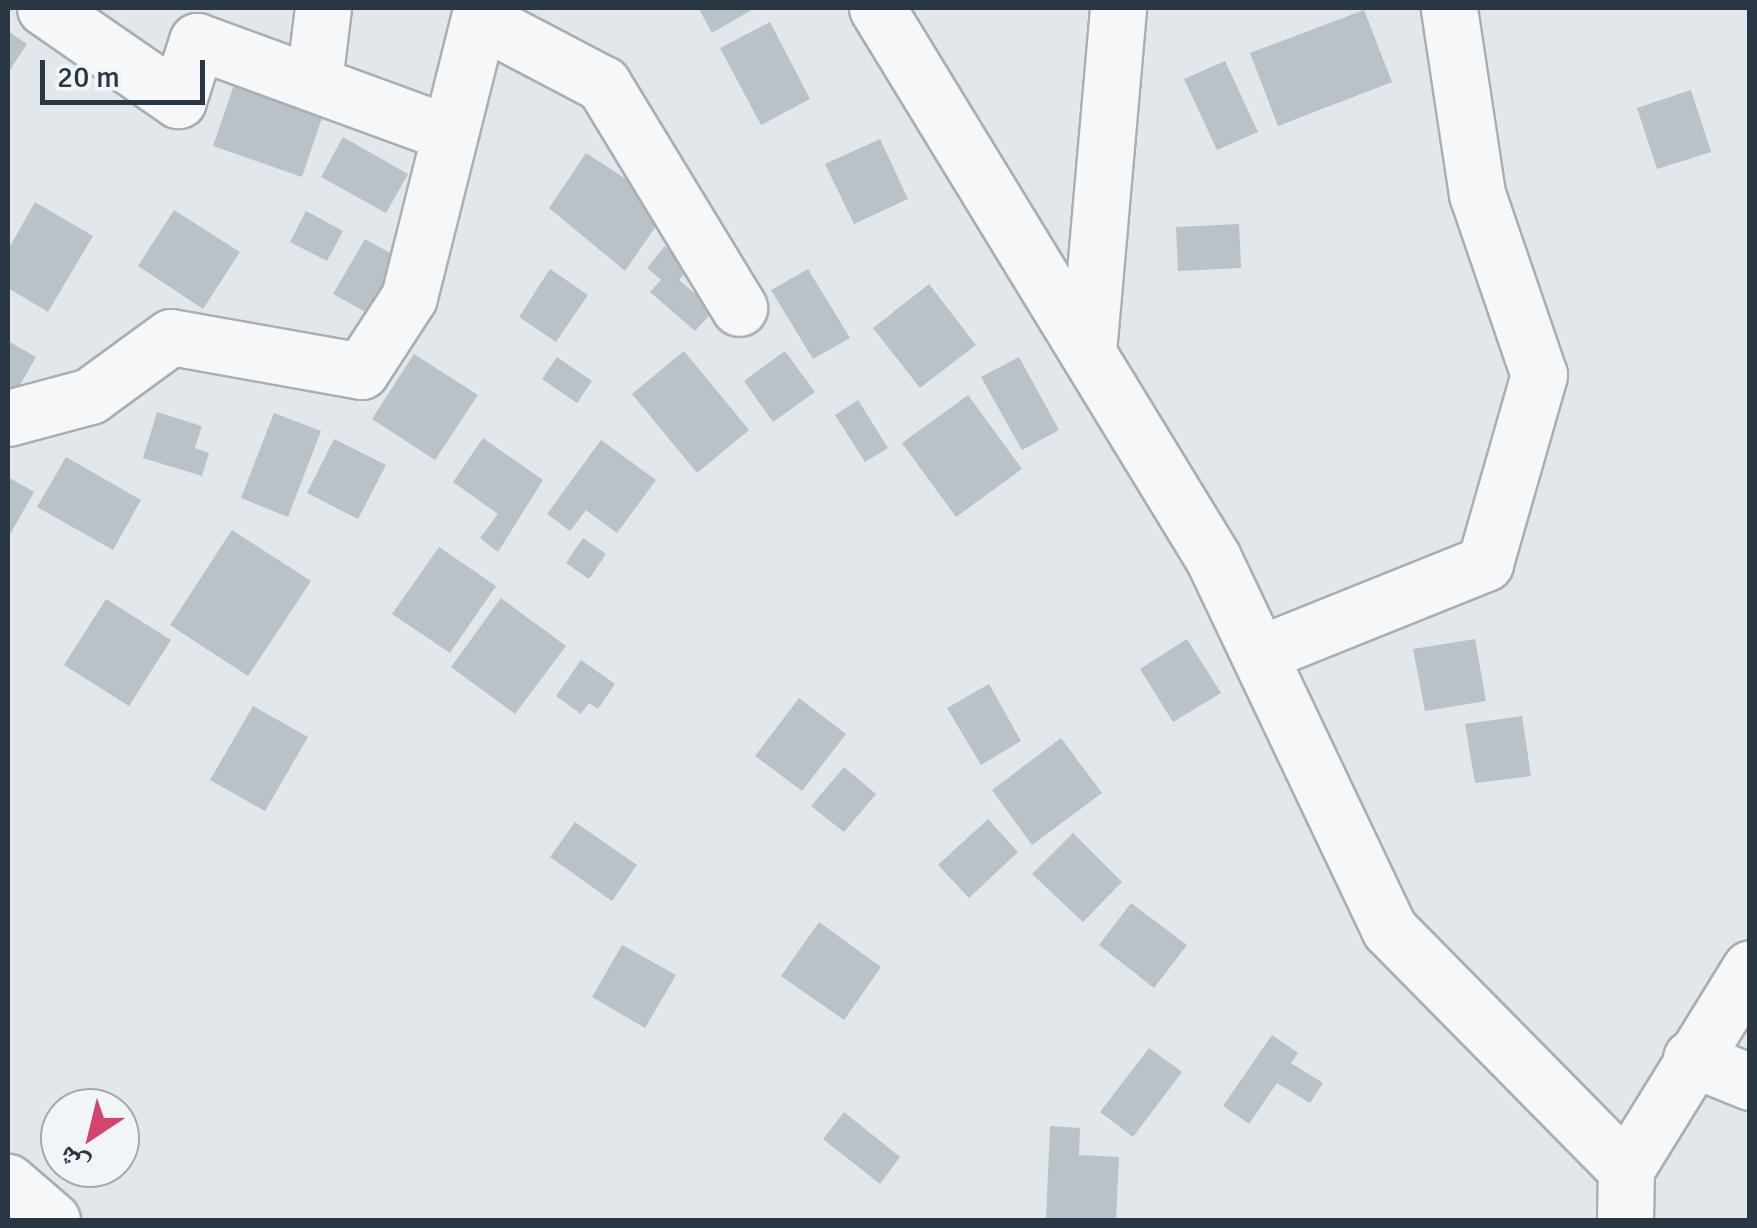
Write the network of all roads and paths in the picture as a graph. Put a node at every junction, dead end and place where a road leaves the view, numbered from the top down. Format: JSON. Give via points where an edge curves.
{"nodes":[{"id":1,"x":45,"y":8,"type":"edge"},
{"id":2,"x":322,"y":8,"type":"edge"},
{"id":3,"x":877,"y":8,"type":"edge"},
{"id":4,"x":1118,"y":8,"type":"edge"},
{"id":5,"x":1449,"y":8,"type":"edge"},
{"id":6,"x":314,"y":81,"type":"junction"},
{"id":7,"x":445,"y":132,"type":"junction"},
{"id":8,"x":739,"y":308,"type":"dead end"},
{"id":9,"x":1088,"y":352,"type":"junction"},
{"id":10,"x":8,"y":418,"type":"edge"},
{"id":11,"x":1259,"y":654,"type":"junction"},
{"id":12,"x":1750,"y":968,"type":"edge"},
{"id":13,"x":1691,"y":1058,"type":"junction"},
{"id":14,"x":1750,"y":1082,"type":"edge"},
{"id":15,"x":8,"y":1182,"type":"edge"},
{"id":16,"x":1625,"y":1195,"type":"edge"},
{"id":17,"x":52,"y":1220,"type":"edge"}],
"edges":[{"from":1,"to":6,"type":"street","via":[[178,100],[197,41]]},
{"from":2,"to":6,"type":"street"},
{"from":3,"to":9,"type":"street"},
{"from":4,"to":9,"type":"street"},
{"from":5,"to":11,"type":"street","via":[[1477,194],[1539,375],[1491,544],[1485,563]]},
{"from":6,"to":7,"type":"street"},
{"from":7,"to":8,"type":"street","via":[[479,19],[603,84]]},
{"from":7,"to":10,"type":"street","via":[[409,297],[360,371],[170,337],[90,396]]},
{"from":9,"to":11,"type":"street","via":[[1213,558]]},
{"from":11,"to":16,"type":"street","via":[[1389,929]]},
{"from":12,"to":13,"type":"street"},
{"from":13,"to":14,"type":"street"},
{"from":13,"to":16,"type":"street"},
{"from":15,"to":17,"type":"street"}]}
